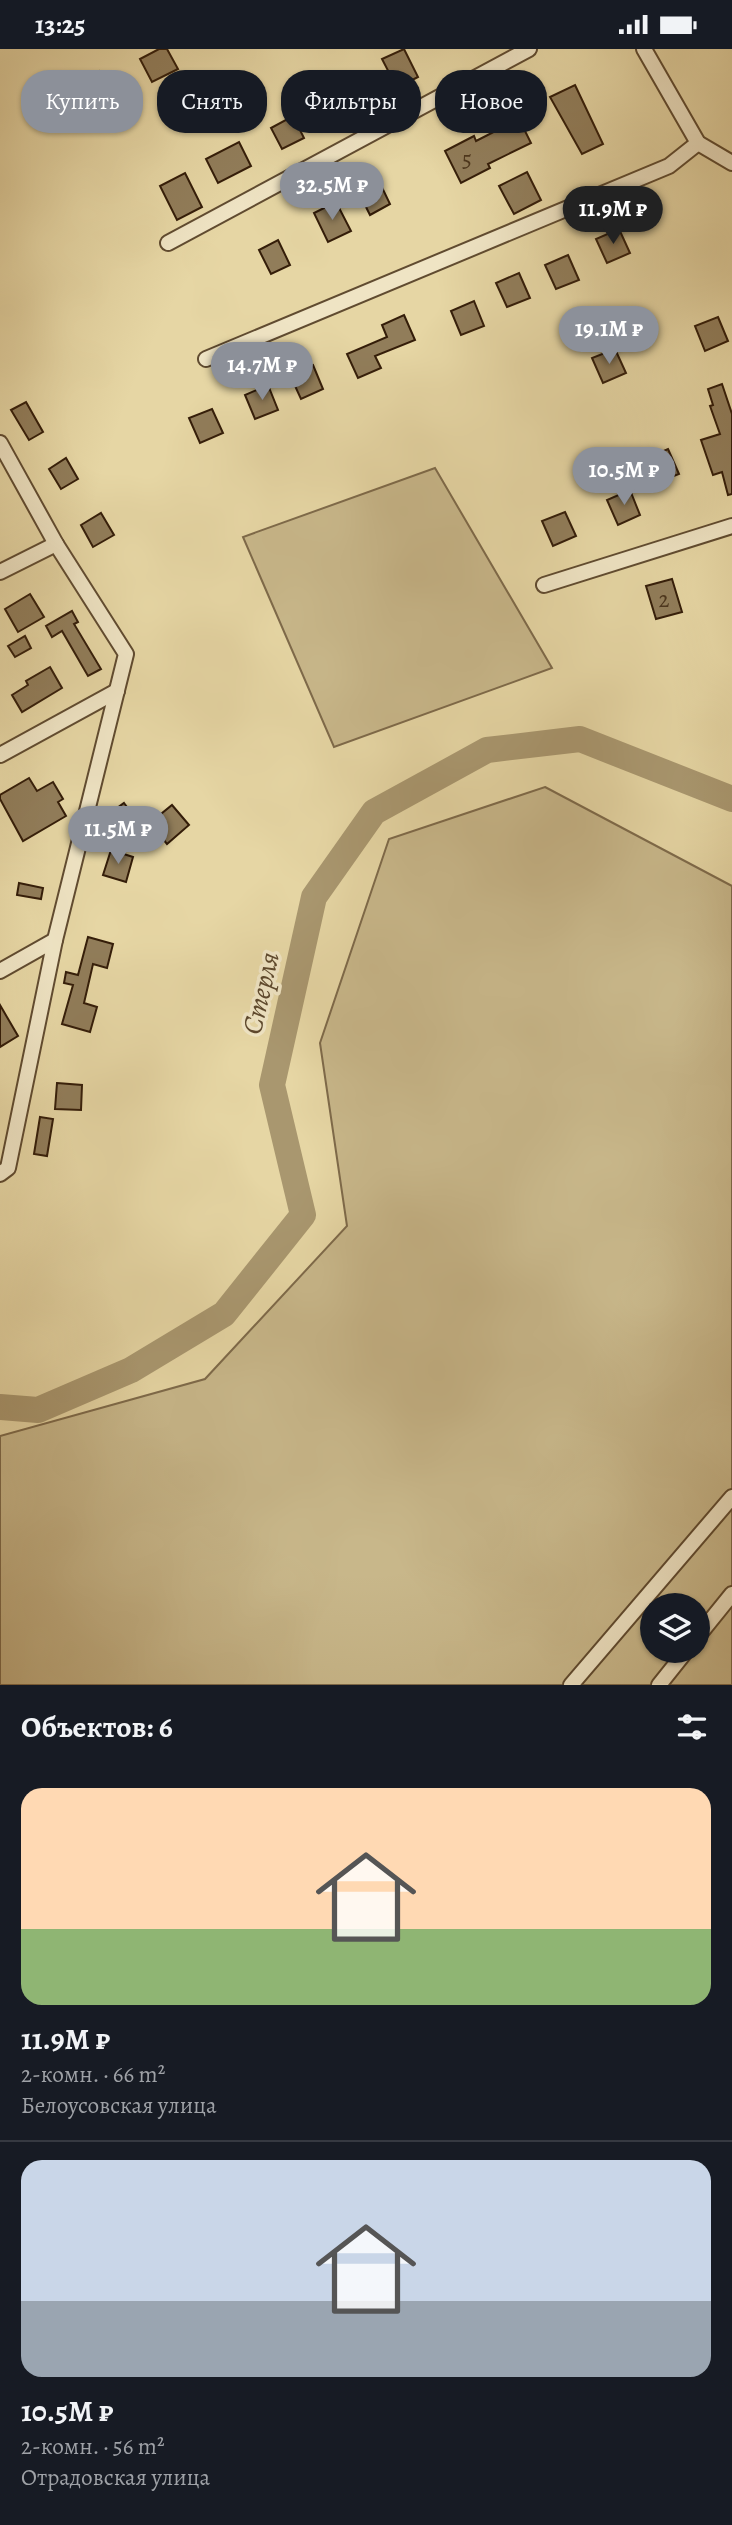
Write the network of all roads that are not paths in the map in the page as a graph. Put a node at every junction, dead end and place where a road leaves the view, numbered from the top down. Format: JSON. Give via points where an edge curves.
{"nodes":[{"id":1,"x":529,"y":49,"type":"edge"},
{"id":2,"x":644,"y":49,"type":"edge"},
{"id":3,"x":698,"y":143,"type":"junction"},
{"id":4,"x":732,"y":163,"type":"edge"},
{"id":5,"x":168,"y":243,"type":"dead end"},
{"id":6,"x":206,"y":359,"type":"dead end"},
{"id":7,"x":0,"y":443,"type":"edge"},
{"id":8,"x":732,"y":526,"type":"edge"},
{"id":9,"x":56,"y":544,"type":"junction"},
{"id":10,"x":0,"y":572,"type":"edge"},
{"id":11,"x":544,"y":586,"type":"dead end"},
{"id":12,"x":117,"y":691,"type":"junction"},
{"id":13,"x":0,"y":754,"type":"edge"},
{"id":14,"x":55,"y":940,"type":"junction"},
{"id":15,"x":0,"y":971,"type":"edge"},
{"id":16,"x":0,"y":1174,"type":"edge"},
{"id":17,"x":732,"y":1497,"type":"edge"},
{"id":18,"x":732,"y":1594,"type":"edge"},
{"id":19,"x":710,"y":1621,"type":"edge"},
{"id":20,"x":677,"y":1663,"type":"edge"},
{"id":21,"x":571,"y":1685,"type":"edge"},
{"id":22,"x":659,"y":1685,"type":"edge"}],
"edges":[{"from":1,"to":5,"type":"street"},
{"from":2,"to":3,"type":"street"},
{"from":3,"to":4,"type":"street"},
{"from":3,"to":6,"type":"street","via":[[669,166]]},
{"from":7,"to":9,"type":"street"},
{"from":8,"to":11,"type":"street"},
{"from":9,"to":10,"type":"street"},
{"from":9,"to":12,"type":"street","via":[[126,654]]},
{"from":12,"to":13,"type":"street"},
{"from":12,"to":14,"type":"street"},
{"from":14,"to":15,"type":"street"},
{"from":14,"to":16,"type":"street","via":[[8,1168]]},
{"from":17,"to":21,"type":"street"},
{"from":18,"to":19,"type":"street"},
{"from":20,"to":22,"type":"street"}]}
